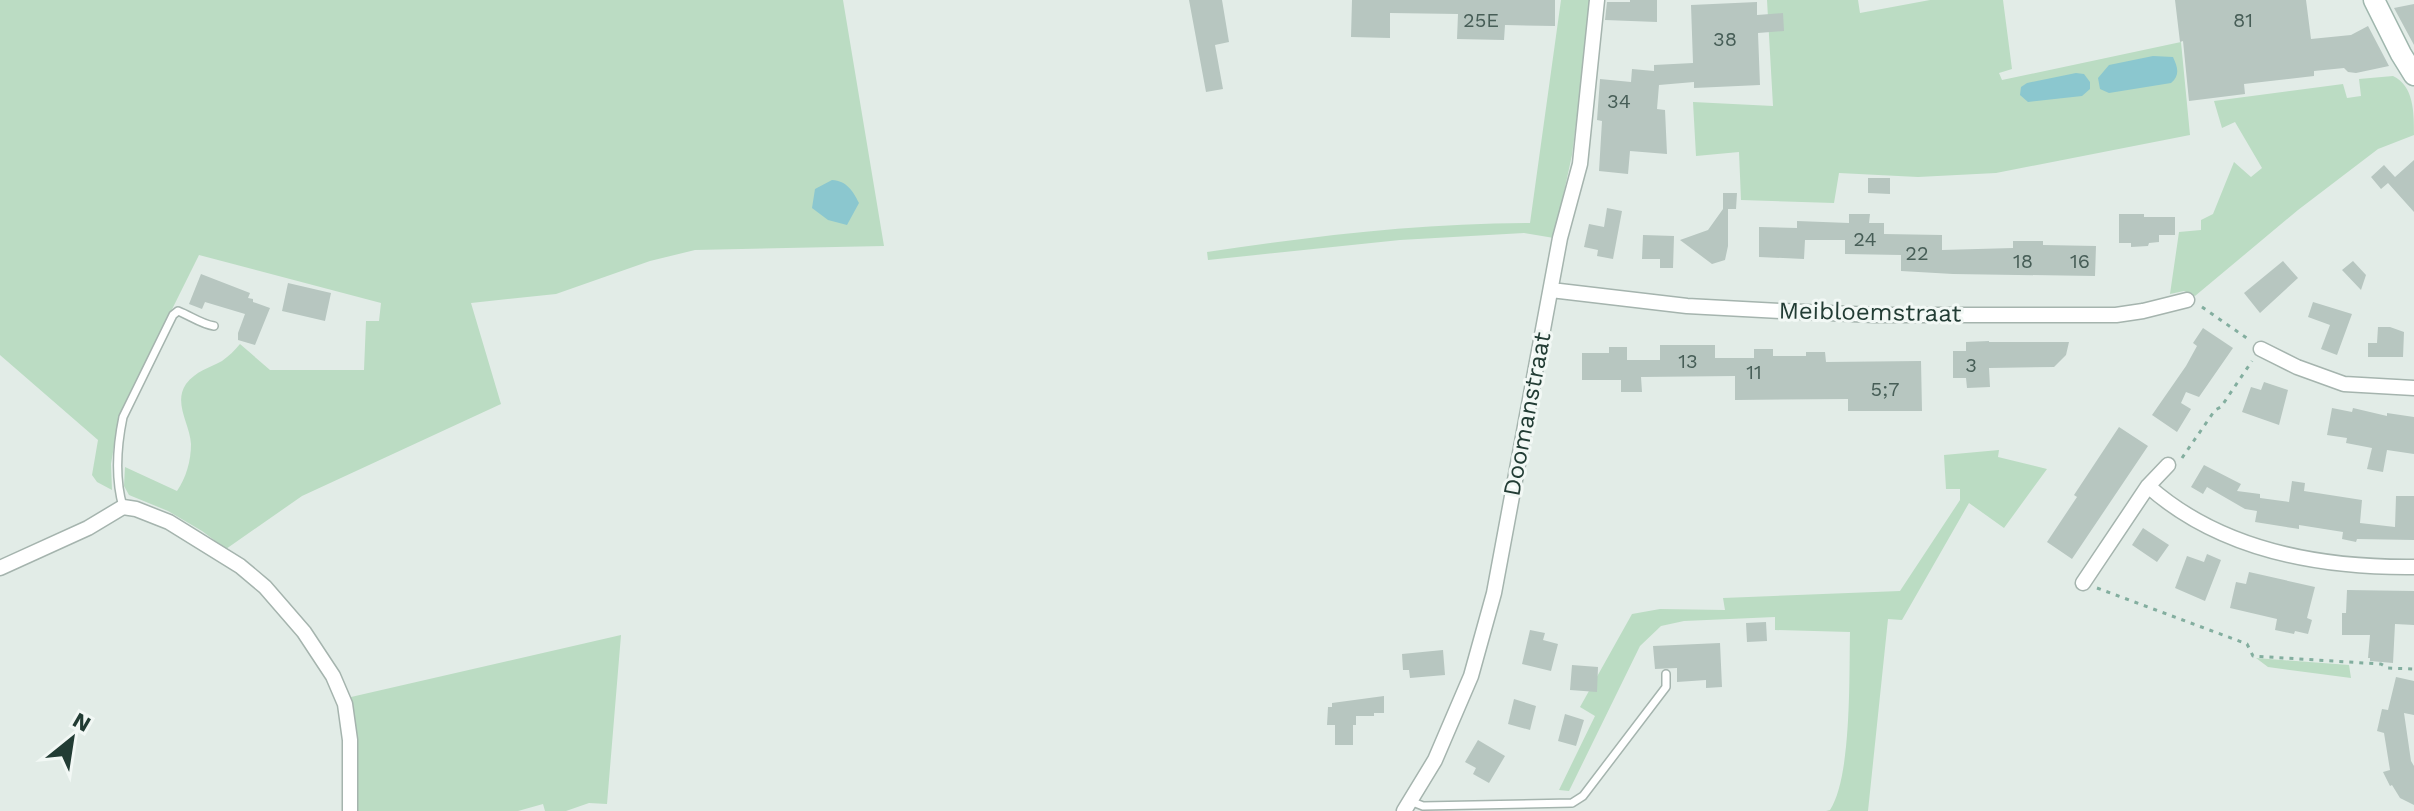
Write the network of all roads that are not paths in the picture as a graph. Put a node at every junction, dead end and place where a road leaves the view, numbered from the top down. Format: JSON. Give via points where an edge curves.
{"nodes":[{"id":1,"x":1597,"y":0,"type":"edge"},
{"id":2,"x":2374,"y":0,"type":"edge"},
{"id":3,"x":2414,"y":75,"type":"edge"},
{"id":4,"x":1551,"y":290,"type":"junction"},
{"id":5,"x":2187,"y":300,"type":"road end"},
{"id":6,"x":214,"y":326,"type":"dead end"},
{"id":7,"x":2261,"y":349,"type":"road end"},
{"id":8,"x":2414,"y":388,"type":"edge"},
{"id":9,"x":2168,"y":465,"type":"road end"},
{"id":10,"x":2148,"y":486,"type":"junction"},
{"id":11,"x":123,"y":507,"type":"junction"},
{"id":12,"x":2414,"y":567,"type":"edge"},
{"id":13,"x":0,"y":568,"type":"edge"},
{"id":14,"x":2083,"y":583,"type":"road end"},
{"id":15,"x":1666,"y":674,"type":"dead end"},
{"id":16,"x":1407,"y":806,"type":"edge"},
{"id":17,"x":350,"y":811,"type":"edge"}],
"edges":[{"from":1,"to":4,"type":"street","name":"Doomanstraat","via":[[1580,164]]},
{"from":2,"to":3,"type":"street"},
{"from":4,"to":5,"type":"street","name":"Meibloemstraat","via":[[1687,306],[1875,315],[2116,315]]},
{"from":4,"to":16,"type":"street","name":"Doomanstraat","via":[[1483,639],[1435,760]]},
{"from":6,"to":11,"type":"lane","via":[[178,311],[173,315],[123,417],[118,488]]},
{"from":7,"to":8,"type":"street","via":[[2344,384]]},
{"from":9,"to":10,"type":"street"},
{"from":10,"to":12,"type":"street","via":[[2214,531],[2268,551],[2324,562]]},
{"from":10,"to":14,"type":"street"},
{"from":11,"to":13,"type":"street"},
{"from":11,"to":17,"type":"street","via":[[169,522],[240,566],[304,632],[345,704]]},
{"from":15,"to":16,"type":"lane","via":[[1666,687],[1583,796],[1572,803]]}]}
